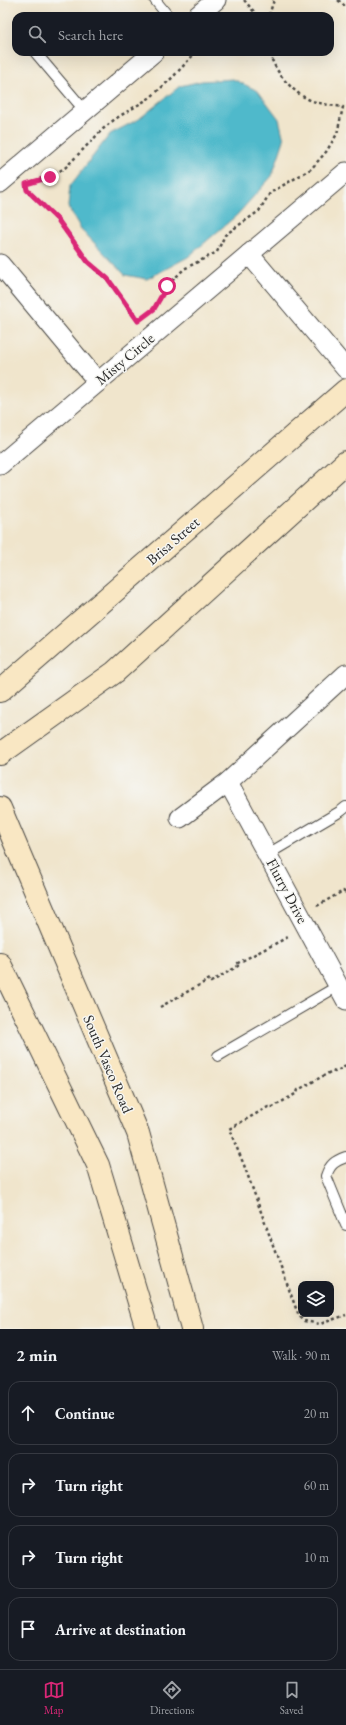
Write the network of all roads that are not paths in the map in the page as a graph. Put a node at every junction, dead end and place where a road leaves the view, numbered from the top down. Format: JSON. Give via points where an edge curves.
{"nodes":[{"id":1,"x":154,"y":0,"type":"edge"},
{"id":2,"x":216,"y":0,"type":"edge"},
{"id":3,"x":164,"y":12,"type":"edge"},
{"id":4,"x":202,"y":12,"type":"edge"},
{"id":5,"x":38,"y":56,"type":"edge"},
{"id":6,"x":149,"y":56,"type":"edge"},
{"id":7,"x":85,"y":111,"type":"junction"},
{"id":8,"x":346,"y":172,"type":"edge"},
{"id":9,"x":0,"y":183,"type":"edge"},
{"id":10,"x":250,"y":254,"type":"junction"},
{"id":11,"x":0,"y":264,"type":"edge"},
{"id":12,"x":346,"y":369,"type":"edge"},
{"id":13,"x":98,"y":382,"type":"junction"},
{"id":14,"x":346,"y":390,"type":"edge"},
{"id":15,"x":346,"y":462,"type":"edge"},
{"id":16,"x":0,"y":465,"type":"edge"},
{"id":17,"x":345,"y":677,"type":"edge"},
{"id":18,"x":0,"y":691,"type":"edge"},
{"id":19,"x":0,"y":754,"type":"edge"},
{"id":20,"x":228,"y":782,"type":"junction"},
{"id":21,"x":346,"y":807,"type":"edge"},
{"id":22,"x":0,"y":808,"type":"edge"},
{"id":23,"x":180,"y":818,"type":"dead end"},
{"id":24,"x":268,"y":854,"type":"junction"},
{"id":25,"x":0,"y":964,"type":"edge"},
{"id":26,"x":343,"y":989,"type":"edge"},
{"id":27,"x":218,"y":1056,"type":"dead end"},
{"id":28,"x":346,"y":1157,"type":"edge"},
{"id":29,"x":346,"y":1225,"type":"edge"},
{"id":30,"x":147,"y":1329,"type":"edge"},
{"id":31,"x":192,"y":1329,"type":"edge"}],
"edges":[{"from":1,"to":3,"type":"lane"},
{"from":2,"to":4,"type":"street"},
{"from":5,"to":7,"type":"lane"},
{"from":6,"to":7,"type":"street"},
{"from":7,"to":9,"type":"street"},
{"from":8,"to":10,"type":"street","name":"Misty Circle"},
{"from":10,"to":12,"type":"street"},
{"from":10,"to":13,"type":"street","name":"Misty Circle"},
{"from":11,"to":13,"type":"street"},
{"from":13,"to":16,"type":"street","name":"Misty Circle"},
{"from":14,"to":18,"type":"main road","name":"Brisa Street"},
{"from":15,"to":19,"type":"main road","via":[[115,672]]},
{"from":17,"to":20,"type":"street"},
{"from":20,"to":23,"type":"street"},
{"from":20,"to":24,"type":"street","name":"Flurry Drive"},
{"from":21,"to":24,"type":"lane"},
{"from":22,"to":31,"type":"main road","name":"South Vasco Road","via":[[138,1134]]},
{"from":24,"to":26,"type":"street","name":"Flurry Drive"},
{"from":25,"to":30,"type":"main road","via":[[98,1165]]},
{"from":26,"to":27,"type":"lane"},
{"from":28,"to":29,"type":"lane","via":[[333,1162],[326,1176]]}]}
